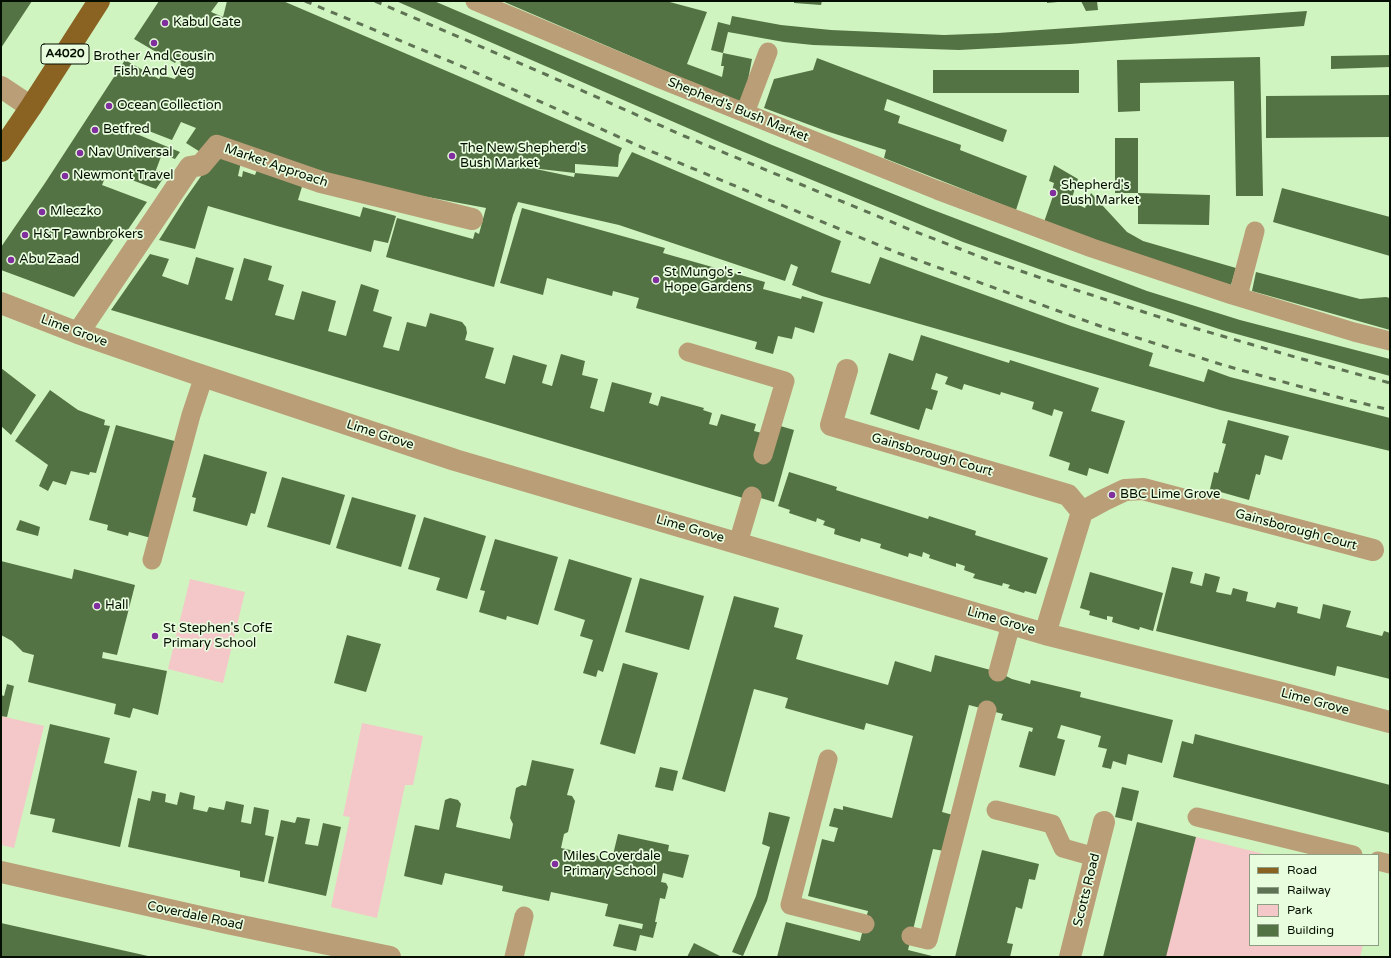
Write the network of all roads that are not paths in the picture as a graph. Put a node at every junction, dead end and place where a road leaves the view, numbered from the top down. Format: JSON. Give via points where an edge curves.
{"nodes":[{"id":1,"x":99,"y":1,"type":"edge"},
{"id":2,"x":475,"y":1,"type":"edge"},
{"id":3,"x":768,"y":52,"type":"dead end"},
{"id":4,"x":1,"y":87,"type":"edge"},
{"id":5,"x":31,"y":107,"type":"junction"},
{"id":6,"x":745,"y":113,"type":"junction"},
{"id":7,"x":1,"y":151,"type":"edge"},
{"id":8,"x":472,"y":219,"type":"dead end"},
{"id":9,"x":1255,"y":232,"type":"dead end"},
{"id":10,"x":1238,"y":296,"type":"junction"},
{"id":11,"x":1,"y":303,"type":"edge"},
{"id":12,"x":78,"y":333,"type":"junction"},
{"id":13,"x":1390,"y":341,"type":"edge"},
{"id":14,"x":688,"y":352,"type":"dead end"},
{"id":15,"x":846,"y":370,"type":"dead end"},
{"id":16,"x":204,"y":376,"type":"junction"},
{"id":17,"x":763,"y":455,"type":"dead end"},
{"id":18,"x":752,"y":496,"type":"dead end"},
{"id":19,"x":1082,"y":512,"type":"junction"},
{"id":20,"x":738,"y":543,"type":"junction"},
{"id":21,"x":1373,"y":550,"type":"dead end"},
{"id":22,"x":152,"y":560,"type":"dead end"},
{"id":23,"x":1011,"y":624,"type":"junction"},
{"id":24,"x":1045,"y":634,"type":"junction"},
{"id":25,"x":998,"y":672,"type":"dead end"},
{"id":26,"x":987,"y":710,"type":"dead end"},
{"id":27,"x":1390,"y":722,"type":"edge"},
{"id":28,"x":828,"y":759,"type":"dead end"},
{"id":29,"x":996,"y":810,"type":"dead end"},
{"id":30,"x":1197,"y":817,"type":"dead end"},
{"id":31,"x":1104,"y":822,"type":"dead end"},
{"id":32,"x":1349,"y":854,"type":"edge"},
{"id":33,"x":1095,"y":857,"type":"junction"},
{"id":34,"x":1379,"y":861,"type":"edge"},
{"id":35,"x":1390,"y":864,"type":"edge"},
{"id":36,"x":1,"y":872,"type":"edge"},
{"id":37,"x":524,"y":916,"type":"dead end"},
{"id":38,"x":865,"y":924,"type":"dead end"},
{"id":39,"x":911,"y":936,"type":"dead end"},
{"id":40,"x":390,"y":957,"type":"edge"},
{"id":41,"x":514,"y":957,"type":"edge"},
{"id":42,"x":1070,"y":957,"type":"edge"}],
"edges":[{"from":1,"to":5,"type":"main road","number":"A4020"},
{"from":2,"to":6,"type":"lane","name":"Shepherd's Bush Market"},
{"from":3,"to":6,"type":"lane"},
{"from":4,"to":5,"type":"street"},
{"from":5,"to":7,"type":"main road","number":"A4020"},
{"from":6,"to":10,"type":"lane","name":"Shepherd's Bush Market","via":[[1070,240]]},
{"from":8,"to":12,"type":"street","name":"Market Approach","via":[[321,182],[217,146],[201,165],[190,167]]},
{"from":9,"to":10,"type":"lane"},
{"from":10,"to":13,"type":"lane","name":"Shepherd's Bush Market"},
{"from":11,"to":12,"type":"street","name":"Lime Grove"},
{"from":12,"to":16,"type":"street","name":"Lime Grove"},
{"from":14,"to":17,"type":"lane","via":[[785,381]]},
{"from":15,"to":19,"type":"street","name":"Gainsborough Court","via":[[831,425],[1068,495]]},
{"from":16,"to":20,"type":"street","name":"Lime Grove","via":[[456,460]]},
{"from":16,"to":22,"type":"lane"},
{"from":18,"to":20,"type":"lane"},
{"from":19,"to":21,"type":"street","name":"Gainsborough Court","via":[[1125,490],[1143,489]]},
{"from":19,"to":24,"type":"street"},
{"from":20,"to":23,"type":"street","name":"Lime Grove"},
{"from":23,"to":24,"type":"street","name":"Lime Grove"},
{"from":23,"to":25,"type":"lane"},
{"from":24,"to":27,"type":"street","name":"Lime Grove"},
{"from":26,"to":39,"type":"lane","via":[[928,940]]},
{"from":28,"to":38,"type":"lane","via":[[790,905]]},
{"from":29,"to":33,"type":"lane","via":[[1052,824],[1063,848]]},
{"from":30,"to":32,"type":"lane"},
{"from":31,"to":33,"type":"street","name":"Scotts Road"},
{"from":33,"to":42,"type":"street","name":"Scotts Road"},
{"from":34,"to":35,"type":"lane"},
{"from":36,"to":40,"type":"street","name":"Coverdale Road"},
{"from":37,"to":41,"type":"lane"}]}
